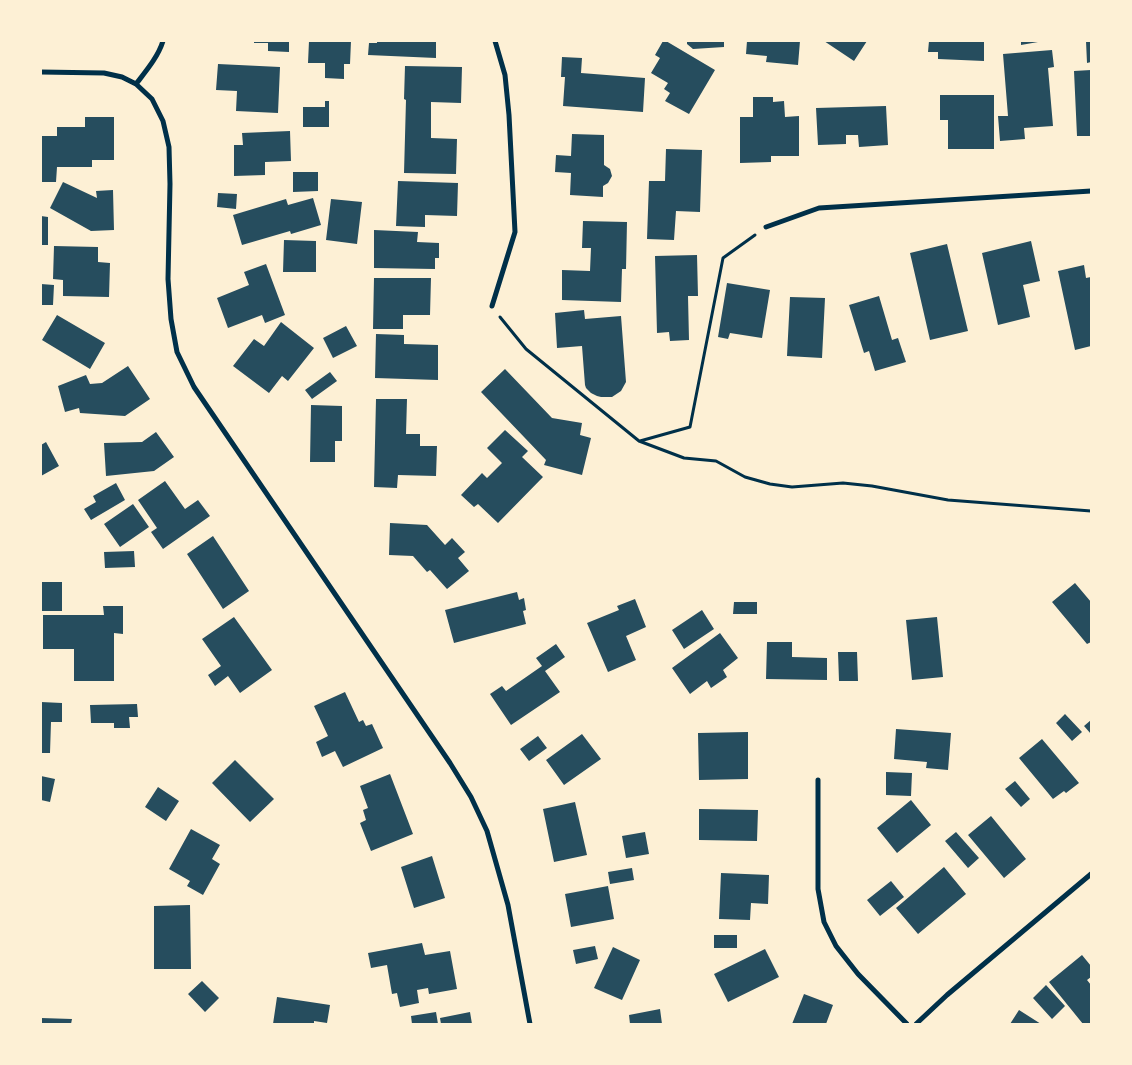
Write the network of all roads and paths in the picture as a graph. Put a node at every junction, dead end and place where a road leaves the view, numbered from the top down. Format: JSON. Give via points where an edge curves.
{"nodes":[{"id":1,"x":163,"y":41,"type":"edge"},
{"id":2,"x":496,"y":41,"type":"edge"},
{"id":3,"x":41,"y":72,"type":"edge"},
{"id":4,"x":136,"y":84,"type":"junction"},
{"id":5,"x":1091,"y":191,"type":"edge"},
{"id":6,"x":766,"y":227,"type":"joint"},
{"id":7,"x":492,"y":306,"type":"joint"},
{"id":8,"x":639,"y":441,"type":"junction"},
{"id":9,"x":1091,"y":511,"type":"edge"},
{"id":10,"x":818,"y":780,"type":"dead end"},
{"id":11,"x":1091,"y":874,"type":"edge"},
{"id":12,"x":530,"y":1024,"type":"edge"},
{"id":13,"x":907,"y":1024,"type":"edge"},
{"id":14,"x":916,"y":1024,"type":"edge"}],
"edges":[{"from":1,"to":4,"type":"street","via":[[161,49]]},
{"from":2,"to":7,"type":"street","via":[[505,75],[509,115],[514,232]]},
{"from":3,"to":4,"type":"street","via":[[104,74],[122,77]]},
{"from":4,"to":12,"type":"street","via":[[152,99],[163,121],[169,147],[168,279],[177,352],[194,387],[471,797],[487,831],[508,905]]},
{"from":5,"to":6,"type":"street","via":[[819,208]]},
{"from":6,"to":8,"type":"path","via":[[723,258],[690,428]]},
{"from":7,"to":8,"type":"path","via":[[526,349]]},
{"from":8,"to":9,"type":"path","via":[[684,458],[716,461],[770,484],[792,487],[843,483],[948,500]]},
{"from":10,"to":13,"type":"street","via":[[818,889],[824,922],[836,946],[858,974]]},
{"from":11,"to":14,"type":"street"}]}
